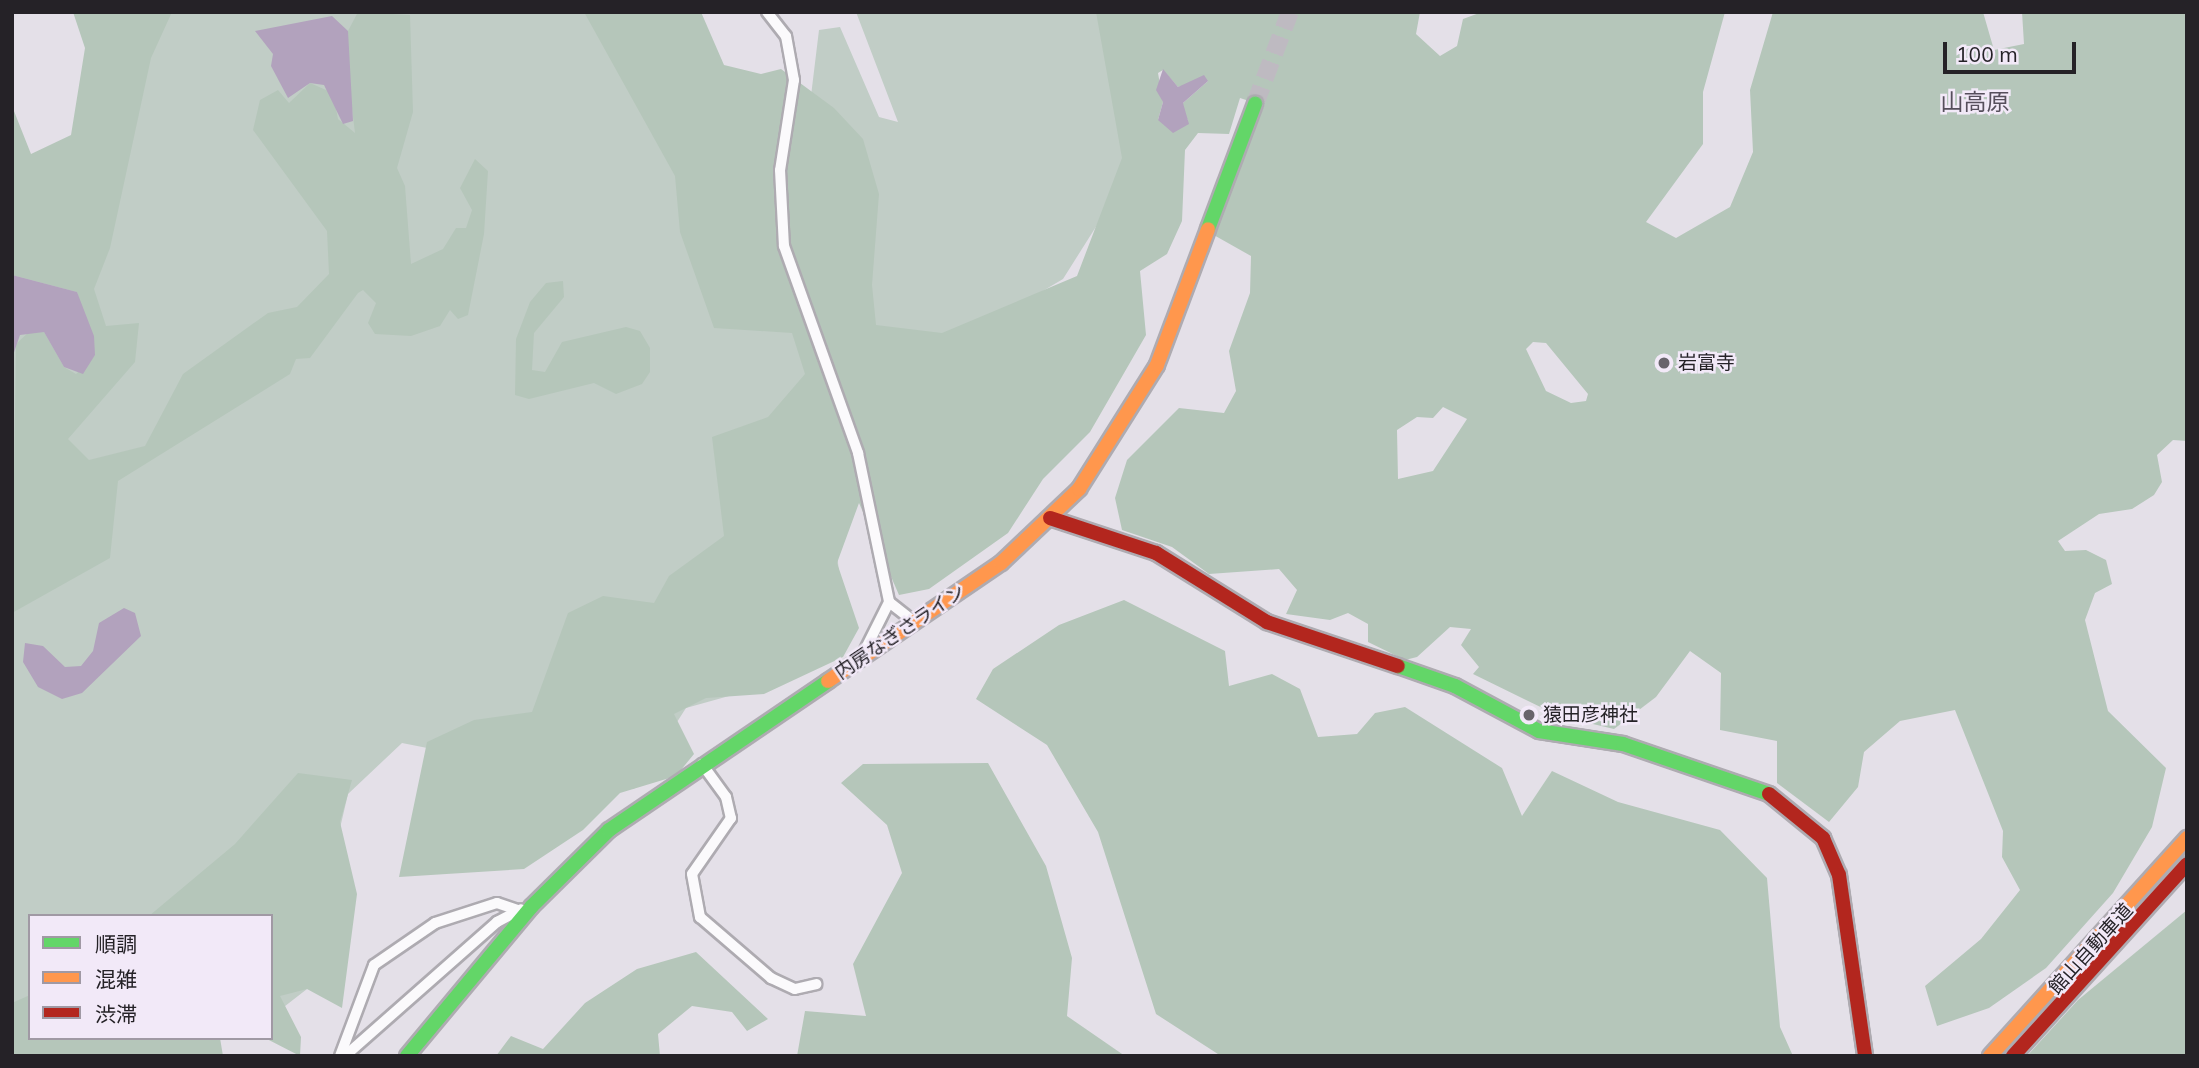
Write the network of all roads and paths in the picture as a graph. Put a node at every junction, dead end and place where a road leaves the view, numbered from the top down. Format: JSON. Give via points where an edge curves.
{"nodes":[{"id":1,"x":767,"y":12,"type":"edge"},
{"id":2,"x":1255,"y":104,"type":"tunnel mouth"},
{"id":3,"x":1050,"y":518,"type":"junction"},
{"id":4,"x":889,"y":602,"type":"junction"},
{"id":5,"x":915,"y":622,"type":"junction"},
{"id":6,"x":860,"y":659,"type":"junction"},
{"id":7,"x":702,"y":764,"type":"junction"},
{"id":8,"x":2187,"y":838,"type":"edge"},
{"id":9,"x":2187,"y":864,"type":"edge"},
{"id":10,"x":532,"y":906,"type":"junction"},
{"id":11,"x":517,"y":909,"type":"junction"},
{"id":12,"x":816,"y":984,"type":"dead end"},
{"id":13,"x":340,"y":1056,"type":"edge"},
{"id":14,"x":345,"y":1056,"type":"edge"},
{"id":15,"x":407,"y":1056,"type":"edge"},
{"id":16,"x":1865,"y":1056,"type":"edge"},
{"id":17,"x":1990,"y":1056,"type":"edge"},
{"id":18,"x":2013,"y":1056,"type":"edge"}],
"edges":[{"from":1,"to":4,"type":"street","via":[[786,36],[794,80],[780,170],[785,246],[858,453]]},
{"from":2,"to":3,"type":"main road","name":"内房なぎさライン","via":[[1157,365],[1112,443]]},
{"from":3,"to":5,"type":"main road","name":"内房なぎさライン","via":[[1001,563]]},
{"from":3,"to":16,"type":"main road","via":[[1156,553],[1266,622],[1455,685],[1539,731],[1623,744],[1752,785],[1790,805],[1823,838],[1839,875]]},
{"from":4,"to":5,"type":"street"},
{"from":4,"to":6,"type":"street"},
{"from":5,"to":6,"type":"main road","name":"内房なぎさライン"},
{"from":6,"to":7,"type":"main road","name":"内房なぎさライン"},
{"from":7,"to":10,"type":"main road","name":"内房なぎさライン","via":[[609,830]]},
{"from":7,"to":12,"type":"street","via":[[726,797],[731,818],[692,874],[700,917],[771,978],[795,989]]},
{"from":8,"to":17,"type":"main road","name":"館山自動車道"},
{"from":9,"to":18,"type":"main road","name":"館山自動車道"},
{"from":10,"to":11,"type":"street"},
{"from":10,"to":15,"type":"main road","name":"内房なぎさライン"},
{"from":11,"to":13,"type":"street","via":[[497,903],[435,923],[374,965]]},
{"from":11,"to":14,"type":"street"}]}
